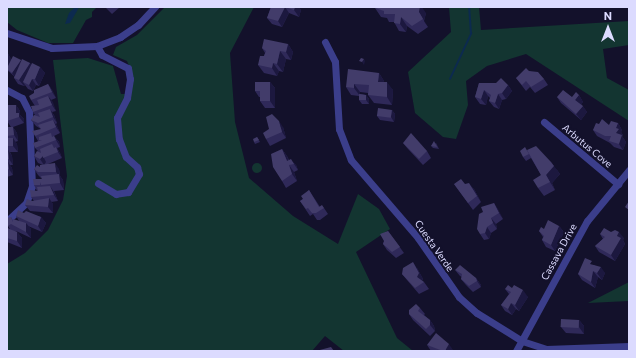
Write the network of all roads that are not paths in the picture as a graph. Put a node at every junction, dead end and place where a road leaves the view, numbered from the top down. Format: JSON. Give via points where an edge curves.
{"nodes":[{"id":1,"x":155,"y":7,"type":"edge"},
{"id":2,"x":7,"y":32,"type":"edge"},
{"id":3,"x":325,"y":42,"type":"dead end"},
{"id":4,"x":97,"y":46,"type":"junction"},
{"id":5,"x":7,"y":90,"type":"edge"},
{"id":6,"x":544,"y":122,"type":"dead end"},
{"id":7,"x":629,"y":170,"type":"edge"},
{"id":8,"x":98,"y":183,"type":"dead end"},
{"id":9,"x":618,"y":184,"type":"junction"},
{"id":10,"x":7,"y":221,"type":"edge"},
{"id":11,"x":522,"y":341,"type":"junction"},
{"id":12,"x":629,"y":346,"type":"edge"},
{"id":13,"x":516,"y":351,"type":"edge"}],
"edges":[{"from":1,"to":4,"type":"street","via":[[138,25],[120,37]]},
{"from":2,"to":4,"type":"street","via":[[52,48]]},
{"from":3,"to":11,"type":"street","name":"Cuesta Verde","via":[[334,62],[339,129],[350,160],[418,238],[458,297],[477,313]]},
{"from":4,"to":8,"type":"street","via":[[102,55],[128,68],[130,79],[127,98],[118,118],[119,139],[126,157],[137,167],[139,174],[128,192],[116,194]]},
{"from":5,"to":10,"type":"street","via":[[22,98],[29,112],[32,186],[26,203]]},
{"from":6,"to":9,"type":"street","name":"Arbutus Cove"},
{"from":7,"to":9,"type":"street","name":"Cassava Drive"},
{"from":9,"to":11,"type":"street","name":"Cassava Drive","via":[[587,221]]},
{"from":11,"to":12,"type":"street","name":"Cuesta Verde","via":[[546,348]]},
{"from":11,"to":13,"type":"street","name":"Cassava Drive"}]}
